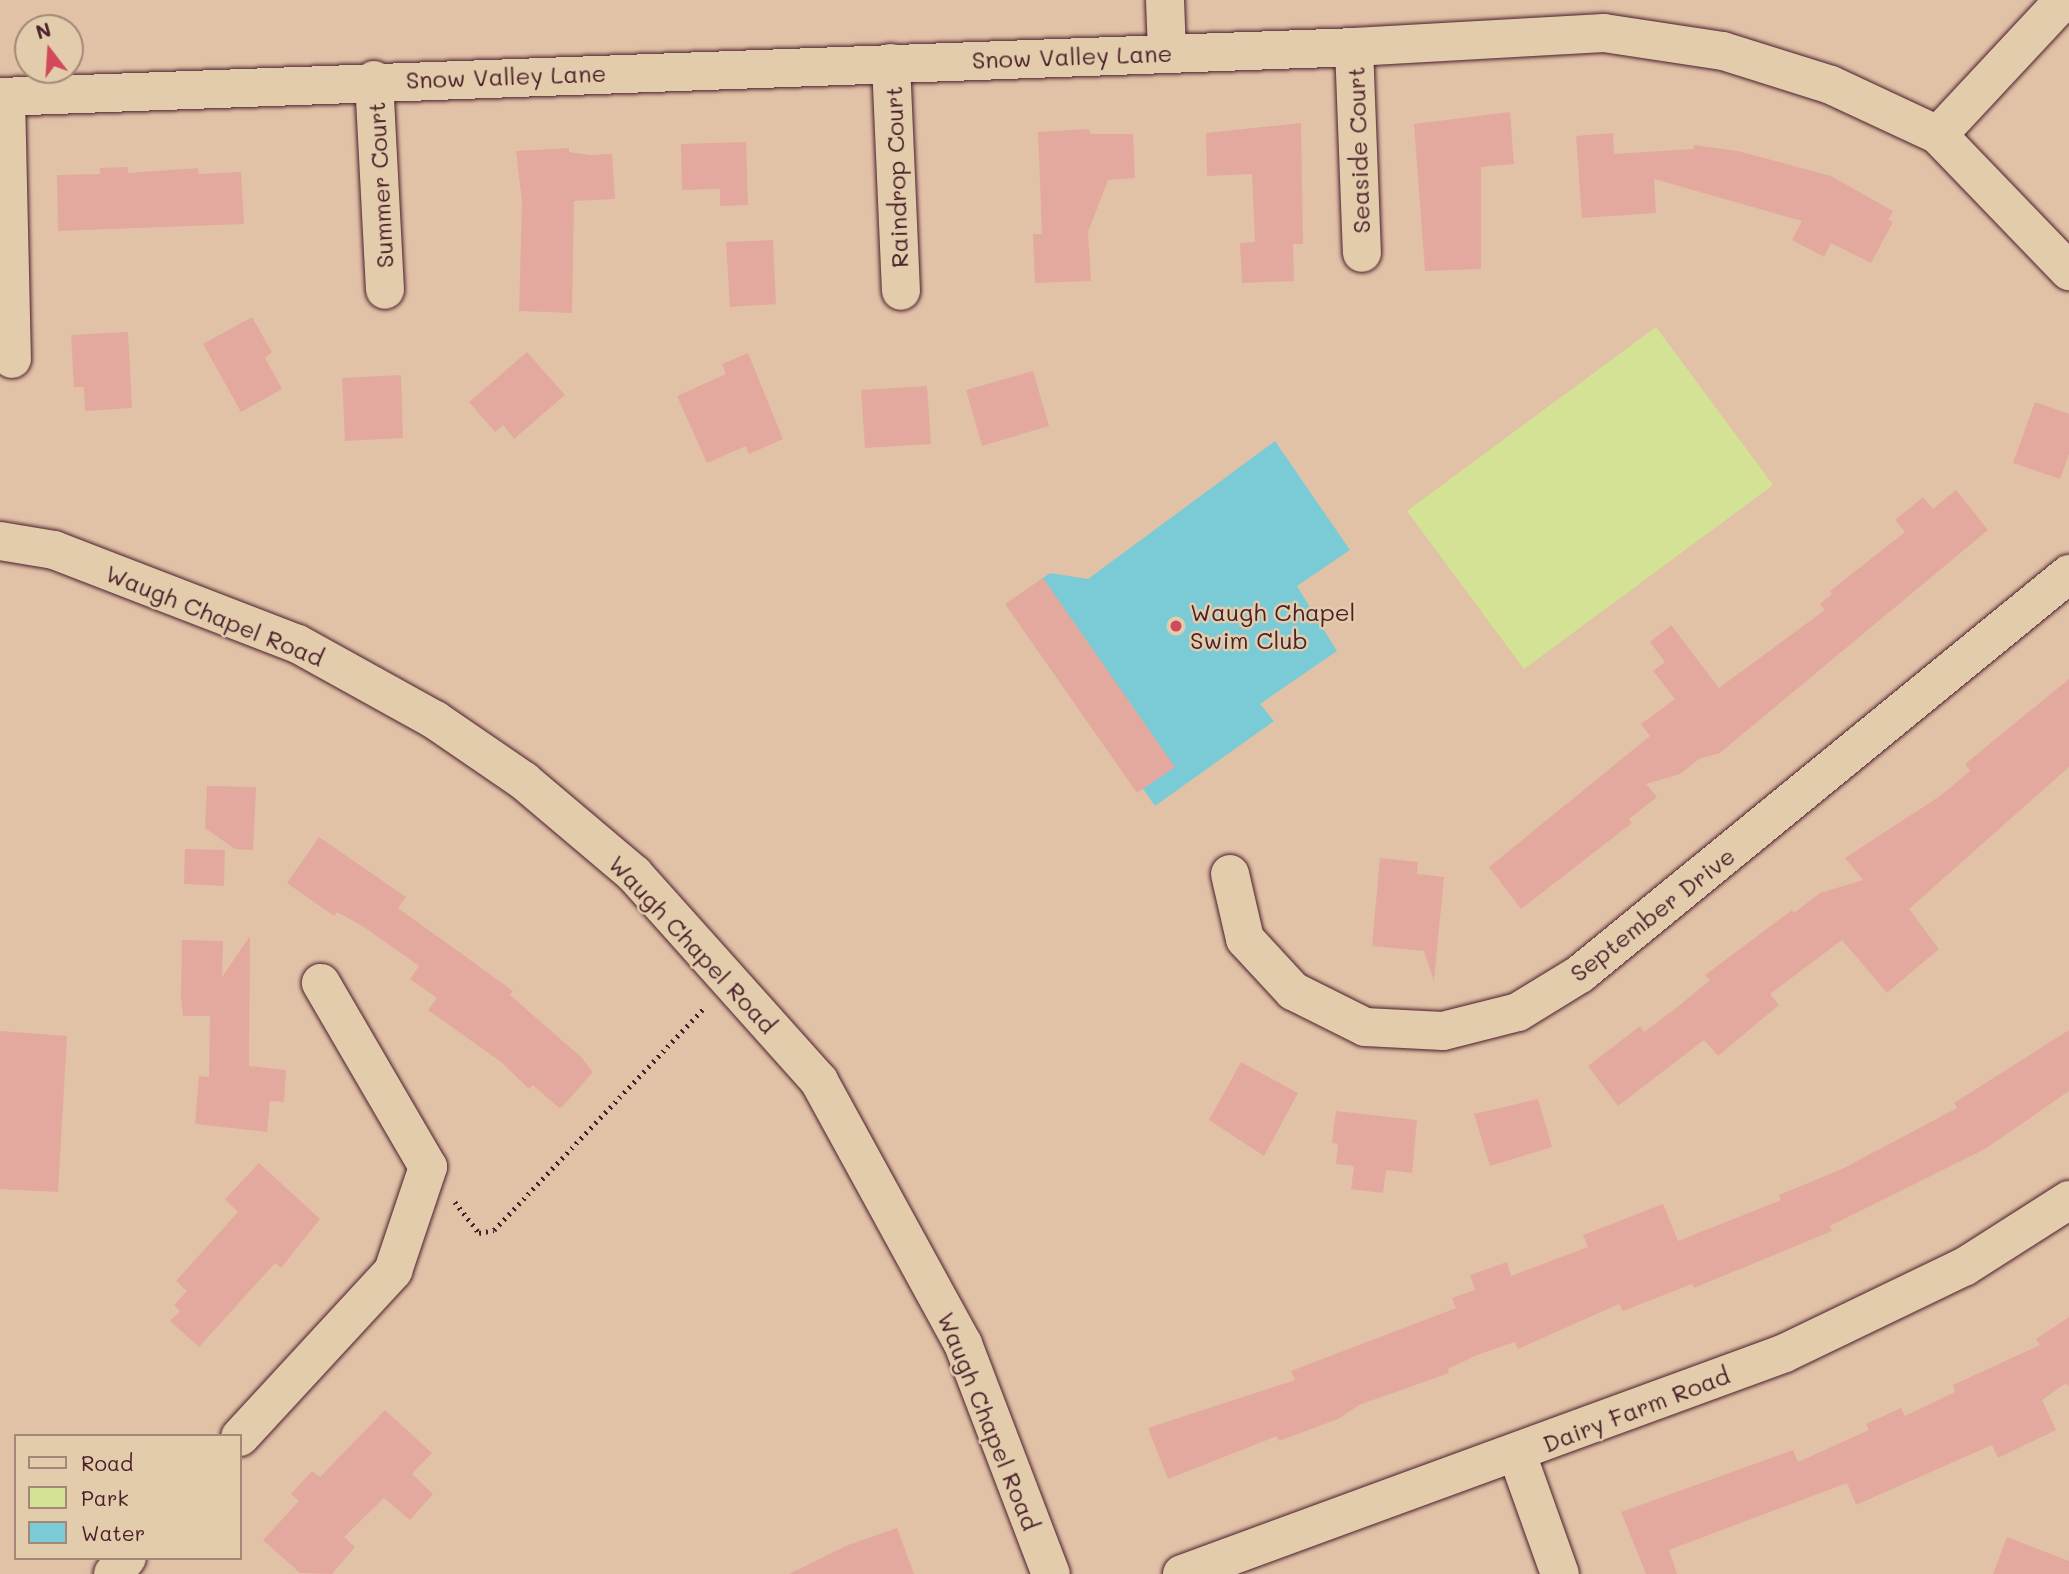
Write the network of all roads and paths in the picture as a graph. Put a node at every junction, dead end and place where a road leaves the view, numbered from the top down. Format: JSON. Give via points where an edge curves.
{"nodes":[{"id":1,"x":1165,"y":0,"type":"edge"},
{"id":2,"x":2064,"y":0,"type":"edge"},
{"id":3,"x":1603,"y":16,"type":"edge"},
{"id":4,"x":1354,"y":47,"type":"junction"},
{"id":5,"x":1167,"y":53,"type":"junction"},
{"id":6,"x":891,"y":63,"type":"junction"},
{"id":7,"x":374,"y":80,"type":"junction"},
{"id":8,"x":3,"y":97,"type":"edge"},
{"id":9,"x":1938,"y":135,"type":"junction"},
{"id":10,"x":1362,"y":253,"type":"dead end"},
{"id":11,"x":2069,"y":271,"type":"edge"},
{"id":12,"x":385,"y":290,"type":"dead end"},
{"id":13,"x":901,"y":291,"type":"dead end"},
{"id":14,"x":12,"y":359,"type":"dead end"},
{"id":15,"x":0,"y":541,"type":"edge"},
{"id":16,"x":2069,"y":574,"type":"edge"},
{"id":17,"x":1230,"y":874,"type":"dead end"},
{"id":18,"x":730,"y":981,"type":"junction"},
{"id":19,"x":321,"y":983,"type":"dead end"},
{"id":20,"x":428,"y":1167,"type":"junction"},
{"id":21,"x":2069,"y":1200,"type":"edge"},
{"id":22,"x":242,"y":1435,"type":"edge"},
{"id":23,"x":1517,"y":1454,"type":"junction"},
{"id":24,"x":125,"y":1560,"type":"edge"},
{"id":25,"x":113,"y":1574,"type":"edge"},
{"id":26,"x":1051,"y":1574,"type":"edge"},
{"id":27,"x":1182,"y":1574,"type":"edge"},
{"id":28,"x":1560,"y":1574,"type":"edge"}],
"edges":[{"from":1,"to":5,"type":"street"},
{"from":2,"to":9,"type":"street"},
{"from":3,"to":4,"type":"street","name":"Snow Valley Lane"},
{"from":3,"to":9,"type":"street","name":"Snow Valley Lane","via":[[1831,85]]},
{"from":4,"to":5,"type":"street","name":"Snow Valley Lane"},
{"from":4,"to":10,"type":"street","name":"Seaside Court"},
{"from":5,"to":6,"type":"street","name":"Snow Valley Lane"},
{"from":6,"to":7,"type":"street","name":"Snow Valley Lane"},
{"from":6,"to":13,"type":"street","name":"Raindrop Court"},
{"from":7,"to":8,"type":"street","name":"Snow Valley Lane"},
{"from":7,"to":12,"type":"street","name":"Summer Court"},
{"from":8,"to":14,"type":"street"},
{"from":9,"to":11,"type":"street","name":"Snow Valley Lane"},
{"from":15,"to":18,"type":"street","name":"Waugh Chapel Road","via":[[54,550],[298,644],[435,720],[524,781],[634,874]]},
{"from":16,"to":17,"type":"street","name":"September Drive","via":[[1580,974],[1518,1012],[1443,1031],[1365,1027],[1293,991],[1245,939]]},
{"from":18,"to":20,"type":"path","via":[[494,1230],[478,1233]]},
{"from":18,"to":26,"type":"street","name":"Waugh Chapel Road","via":[[819,1080],[956,1332]]},
{"from":19,"to":20,"type":"street"},
{"from":20,"to":22,"type":"street","via":[[393,1272]]},
{"from":21,"to":23,"type":"street","name":"Dairy Farm Road","via":[[1964,1267],[1784,1353]]},
{"from":23,"to":27,"type":"street","name":"Dairy Farm Road"},
{"from":23,"to":28,"type":"street"},
{"from":24,"to":25,"type":"street"}]}
